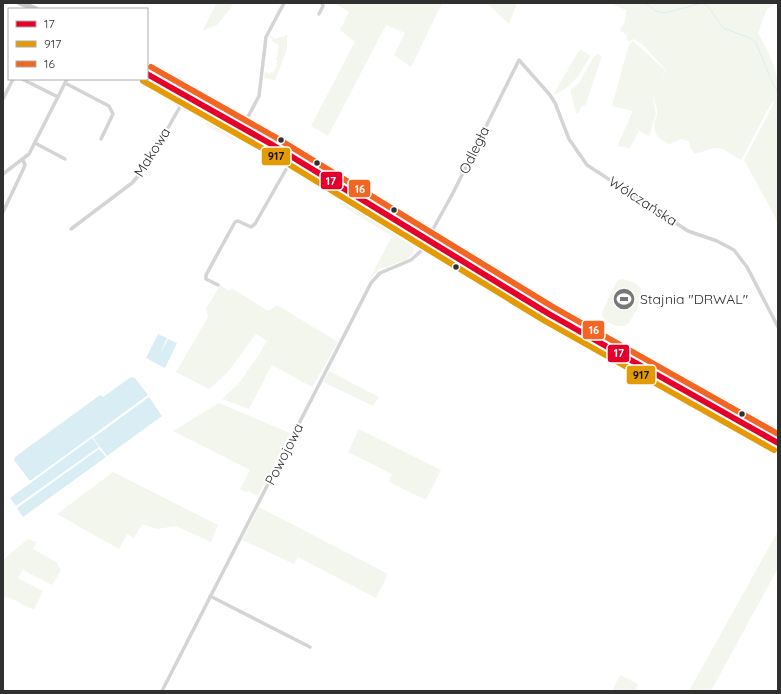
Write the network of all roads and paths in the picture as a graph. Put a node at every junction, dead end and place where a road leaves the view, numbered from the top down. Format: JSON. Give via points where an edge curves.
{"nodes":[{"id":1,"x":20,"y":3,"type":"edge"},
{"id":2,"x":284,"y":3,"type":"edge"},
{"id":3,"x":322,"y":3,"type":"edge"},
{"id":4,"x":27,"y":8,"type":"edge"},
{"id":5,"x":319,"y":14,"type":"dead end"},
{"id":6,"x":519,"y":60,"type":"joint"},
{"id":7,"x":148,"y":75,"type":"edge"},
{"id":8,"x":13,"y":80,"type":"edge"},
{"id":9,"x":24,"y":80,"type":"edge"},
{"id":10,"x":66,"y":81,"type":"edge"},
{"id":11,"x":186,"y":96,"type":"junction"},
{"id":12,"x":58,"y":98,"type":"junction"},
{"id":13,"x":3,"y":99,"type":"edge"},
{"id":14,"x":242,"y":128,"type":"junction"},
{"id":15,"x":101,"y":139,"type":"dead end"},
{"id":16,"x":35,"y":143,"type":"junction"},
{"id":17,"x":293,"y":157,"type":"junction"},
{"id":18,"x":65,"y":159,"type":"dead end"},
{"id":19,"x":23,"y":160,"type":"junction"},
{"id":20,"x":3,"y":174,"type":"edge"},
{"id":21,"x":3,"y":212,"type":"edge"},
{"id":22,"x":71,"y":229,"type":"dead end"},
{"id":23,"x":428,"y":239,"type":"junction"},
{"id":24,"x":218,"y":285,"type":"dead end"},
{"id":25,"x":778,"y":327,"type":"edge"},
{"id":26,"x":778,"y":443,"type":"edge"},
{"id":27,"x":210,"y":596,"type":"junction"},
{"id":28,"x":310,"y":647,"type":"dead end"},
{"id":29,"x":162,"y":691,"type":"edge"}],
"edges":[{"from":1,"to":4,"type":"main road"},
{"from":2,"to":14,"type":"street","via":[[266,37],[259,96]]},
{"from":3,"to":5,"type":"street"},
{"from":6,"to":23,"type":"street","name":"Odległa"},
{"from":6,"to":25,"type":"street","name":"Wólczańska","via":[[550,95],[569,139],[587,165],[688,231],[734,250],[747,267]]},
{"from":7,"to":11,"type":"main road"},
{"from":8,"to":13,"type":"street"},
{"from":9,"to":12,"type":"street"},
{"from":10,"to":12,"type":"street"},
{"from":10,"to":15,"type":"street","via":[[109,106],[114,114]]},
{"from":11,"to":14,"type":"main road"},
{"from":11,"to":22,"type":"street","name":"Makowa","via":[[146,167],[132,183]]},
{"from":12,"to":16,"type":"street"},
{"from":14,"to":17,"type":"main road"},
{"from":16,"to":18,"type":"street"},
{"from":16,"to":19,"type":"street"},
{"from":17,"to":23,"type":"main road"},
{"from":17,"to":24,"type":"street","via":[[255,224],[251,226],[235,222],[206,275],[206,279]]},
{"from":19,"to":20,"type":"street"},
{"from":19,"to":21,"type":"street","via":[[22,172]]},
{"from":23,"to":26,"type":"main road","via":[[550,315]]},
{"from":23,"to":27,"type":"street","name":"Powojowa","via":[[413,259],[382,271],[370,283]]},
{"from":27,"to":28,"type":"street"},
{"from":27,"to":29,"type":"street","name":"Powojowa"}]}
